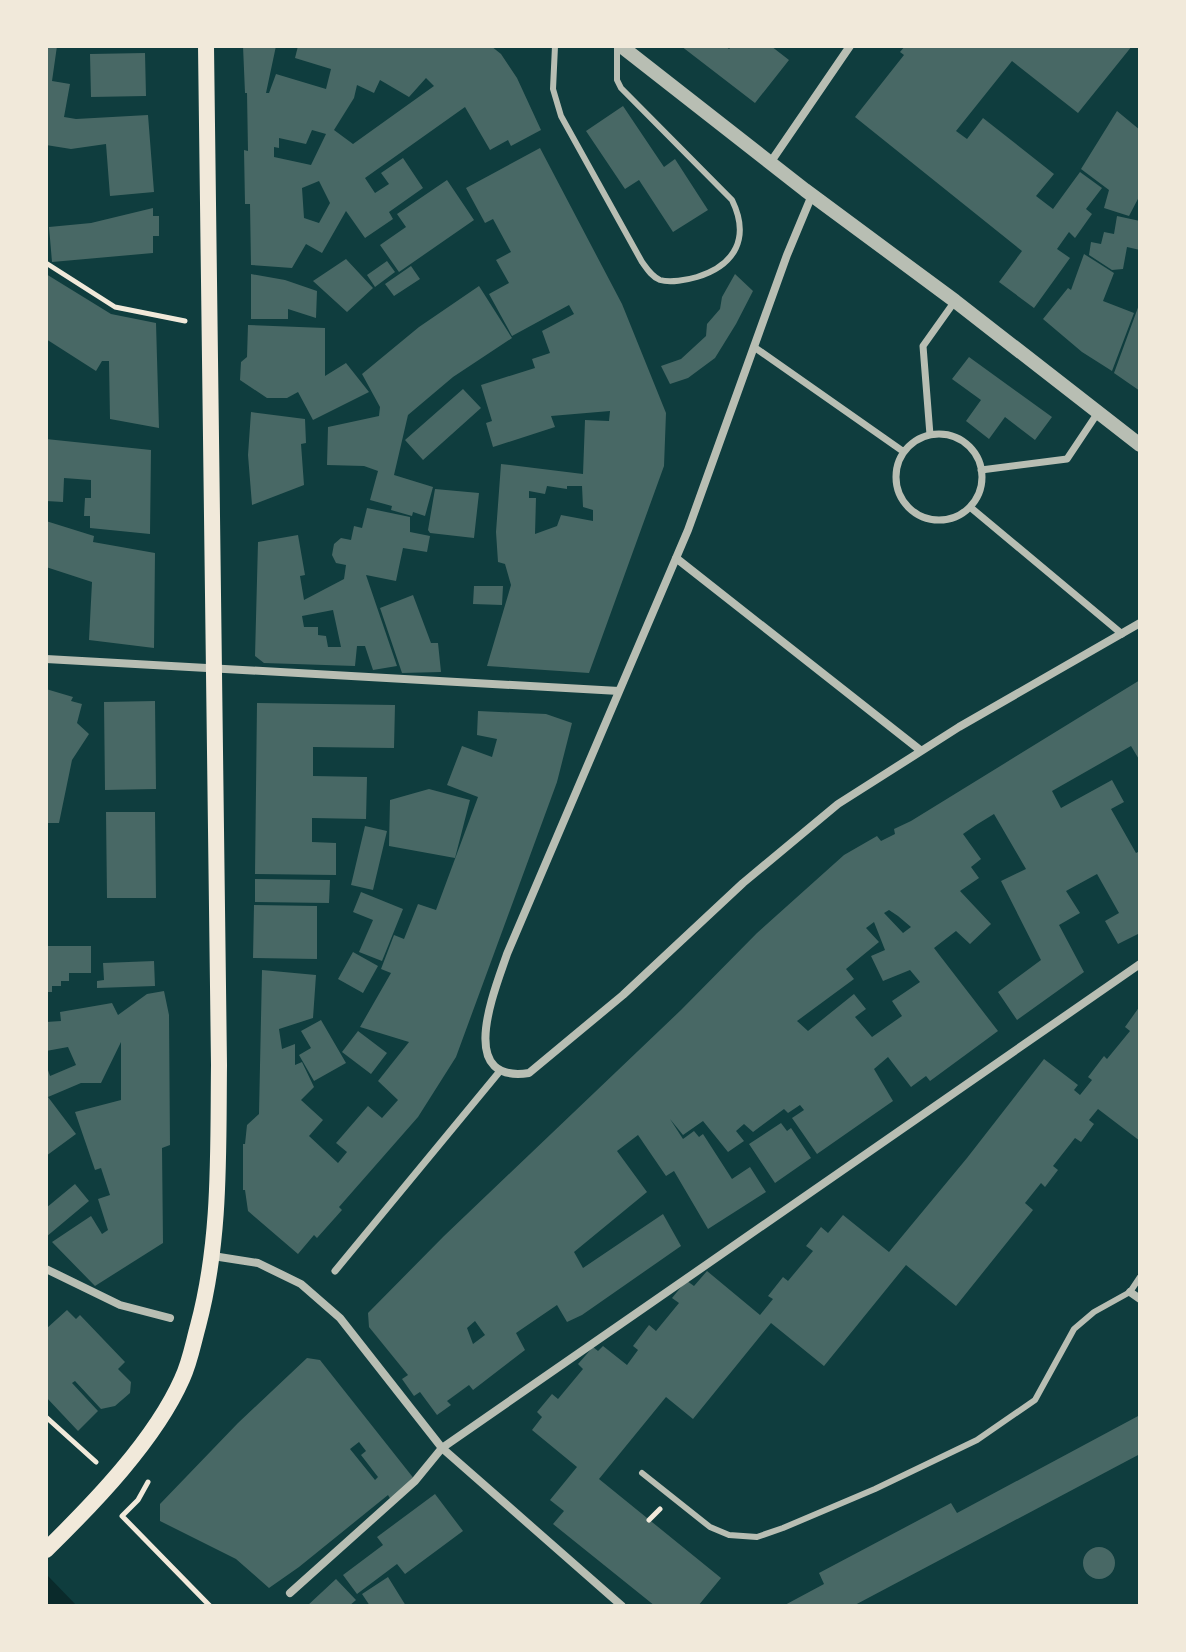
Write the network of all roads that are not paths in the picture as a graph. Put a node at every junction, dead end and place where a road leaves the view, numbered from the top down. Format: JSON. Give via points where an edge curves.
{"nodes":[{"id":1,"x":206,"y":46,"type":"edge"},
{"id":2,"x":555,"y":46,"type":"edge"},
{"id":3,"x":619,"y":46,"type":"edge"},
{"id":4,"x":850,"y":46,"type":"edge"},
{"id":5,"x":770,"y":163,"type":"junction"},
{"id":6,"x":812,"y":195,"type":"junction"},
{"id":7,"x":955,"y":301,"type":"junction"},
{"id":8,"x":754,"y":347,"type":"junction"},
{"id":9,"x":1097,"y":414,"type":"junction"},
{"id":10,"x":930,"y":435,"type":"junction"},
{"id":11,"x":1140,"y":445,"type":"edge"},
{"id":12,"x":904,"y":452,"type":"junction"},
{"id":13,"x":981,"y":470,"type":"junction"},
{"id":14,"x":970,"y":507,"type":"junction"},
{"id":15,"x":676,"y":558,"type":"junction"},
{"id":16,"x":1140,"y":623,"type":"edge"},
{"id":17,"x":1122,"y":634,"type":"junction"},
{"id":18,"x":46,"y":659,"type":"edge"},
{"id":19,"x":214,"y":669,"type":"junction"},
{"id":20,"x":619,"y":691,"type":"junction"},
{"id":21,"x":920,"y":750,"type":"junction"},
{"id":22,"x":1140,"y":964,"type":"edge"},
{"id":23,"x":500,"y":1071,"type":"junction"},
{"id":24,"x":213,"y":1256,"type":"junction"},
{"id":25,"x":46,"y":1269,"type":"edge"},
{"id":26,"x":335,"y":1271,"type":"dead end"},
{"id":27,"x":1140,"y":1277,"type":"edge"},
{"id":28,"x":1130,"y":1292,"type":"junction"},
{"id":29,"x":1140,"y":1299,"type":"edge"},
{"id":30,"x":170,"y":1318,"type":"dead end"},
{"id":31,"x":442,"y":1448,"type":"junction"},
{"id":32,"x":642,"y":1473,"type":"dead end"},
{"id":33,"x":46,"y":1550,"type":"edge"},
{"id":34,"x":290,"y":1593,"type":"dead end"},
{"id":35,"x":622,"y":1606,"type":"edge"}],
"edges":[{"from":1,"to":19,"type":"main road"},
{"from":2,"to":3,"type":"lane","via":[[553,89],[561,116],[642,262],[660,280],[704,275],[736,251],[738,212],[719,186],[621,88]]},
{"from":3,"to":5,"type":"street"},
{"from":4,"to":5,"type":"street"},
{"from":5,"to":6,"type":"street"},
{"from":6,"to":7,"type":"street"},
{"from":6,"to":8,"type":"street"},
{"from":7,"to":9,"type":"street"},
{"from":7,"to":10,"type":"street","via":[[923,346]]},
{"from":8,"to":12,"type":"street"},
{"from":8,"to":15,"type":"street"},
{"from":9,"to":11,"type":"street"},
{"from":9,"to":13,"type":"street","via":[[1067,459]]},
{"from":10,"to":12,"type":"street"},
{"from":10,"to":13,"type":"street","via":[[968,446]]},
{"from":12,"to":14,"type":"street","via":[[895,475],[897,490],[915,513],[943,520]]},
{"from":13,"to":14,"type":"street"},
{"from":14,"to":17,"type":"street"},
{"from":15,"to":20,"type":"street"},
{"from":15,"to":21,"type":"street"},
{"from":16,"to":17,"type":"street"},
{"from":17,"to":21,"type":"street"},
{"from":18,"to":19,"type":"street"},
{"from":19,"to":20,"type":"street"},
{"from":19,"to":24,"type":"main road","via":[[219,1065]]},
{"from":20,"to":23,"type":"street","via":[[494,994],[485,1033],[491,1063]]},
{"from":21,"to":23,"type":"street","via":[[838,804],[529,1073]]},
{"from":22,"to":31,"type":"street"},
{"from":23,"to":26,"type":"street"},
{"from":24,"to":31,"type":"street","via":[[258,1263],[301,1284],[340,1318]]},
{"from":24,"to":33,"type":"main road","via":[[183,1378],[166,1409],[101,1496]]},
{"from":25,"to":30,"type":"street","via":[[120,1305]]},
{"from":27,"to":28,"type":"lane"},
{"from":28,"to":29,"type":"street"},
{"from":28,"to":32,"type":"lane","via":[[1074,1329],[1035,1400],[977,1440],[783,1528],[757,1537],[729,1535],[710,1527]]},
{"from":31,"to":34,"type":"street","via":[[415,1481]]},
{"from":31,"to":35,"type":"street"}]}
